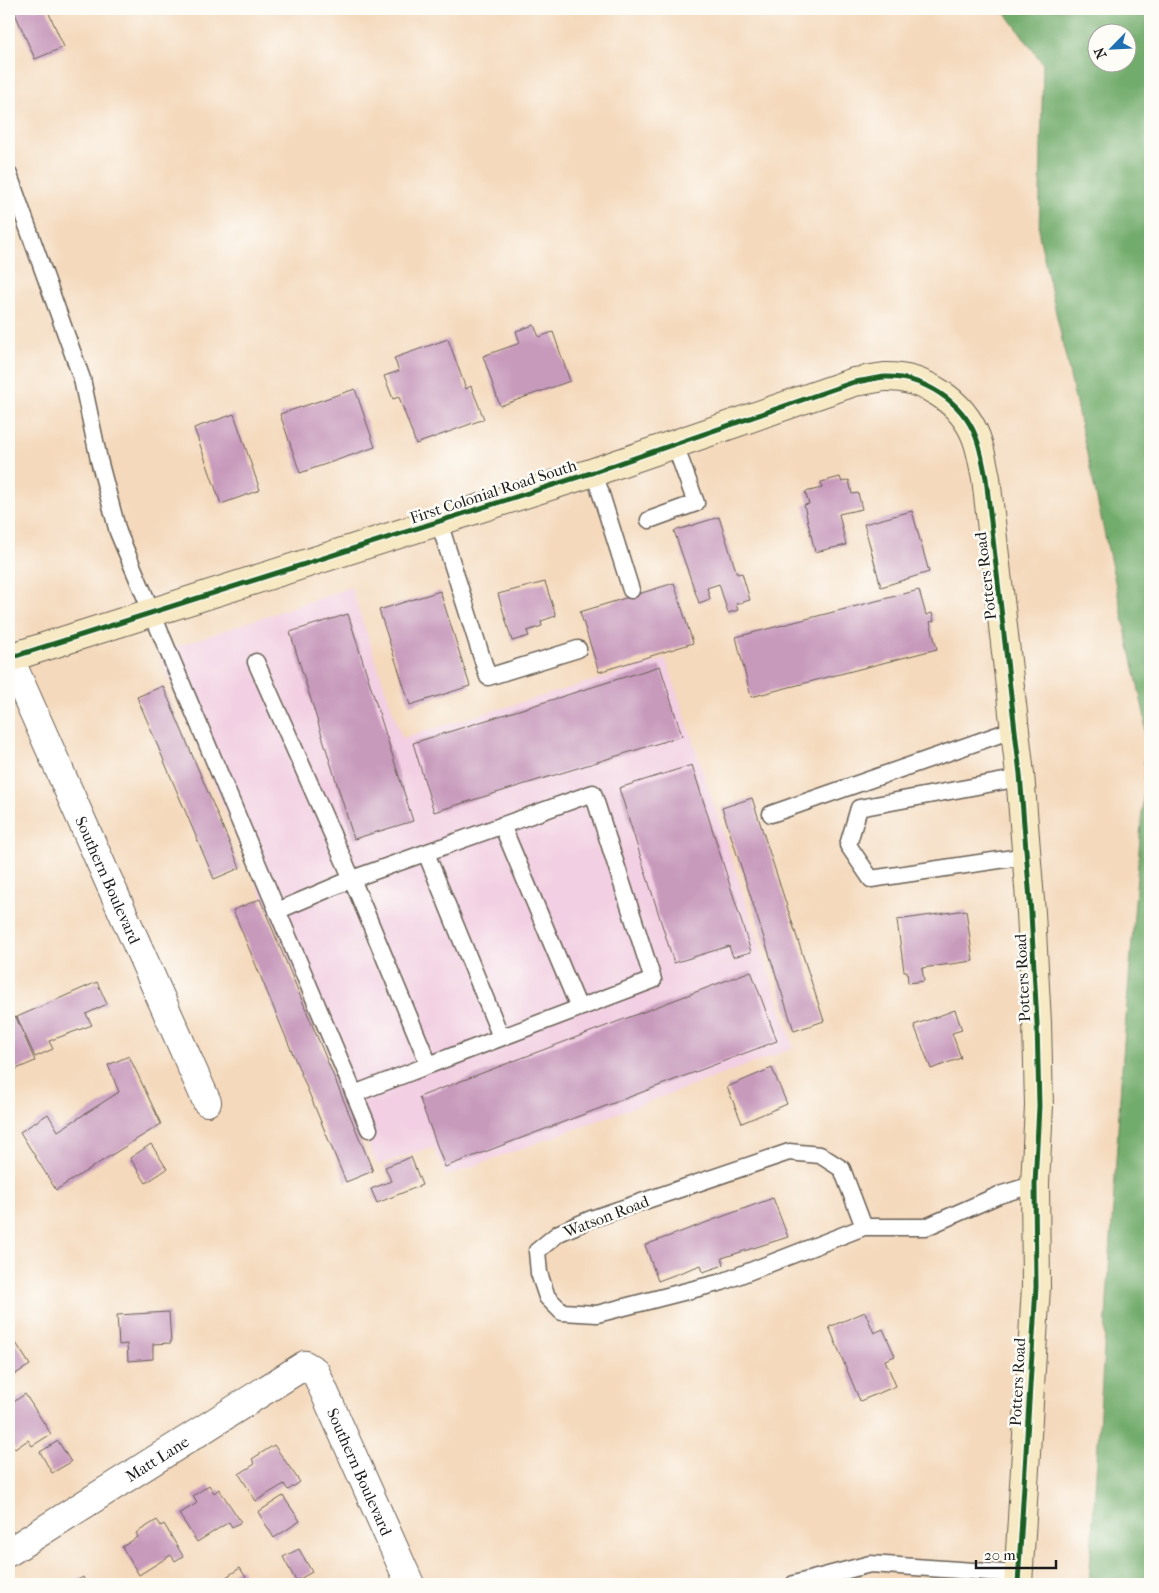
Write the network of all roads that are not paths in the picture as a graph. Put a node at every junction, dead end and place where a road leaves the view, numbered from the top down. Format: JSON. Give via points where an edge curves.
{"nodes":[{"id":1,"x":9,"y":175,"type":"edge"},
{"id":2,"x":936,"y":390,"type":"joint"},
{"id":3,"x":675,"y":445,"type":"junction"},
{"id":4,"x":594,"y":472,"type":"junction"},
{"id":5,"x":649,"y":520,"type":"dead end"},
{"id":6,"x":439,"y":522,"type":"junction"},
{"id":7,"x":631,"y":590,"type":"dead end"},
{"id":8,"x":151,"y":612,"type":"junction"},
{"id":9,"x":578,"y":649,"type":"dead end"},
{"id":10,"x":9,"y":658,"type":"edge"},
{"id":11,"x":256,"y":662,"type":"dead end"},
{"id":12,"x":1015,"y":729,"type":"junction"},
{"id":13,"x":1020,"y":778,"type":"junction"},
{"id":14,"x":771,"y":814,"type":"dead end"},
{"id":15,"x":502,"y":825,"type":"junction"},
{"id":16,"x":426,"y":853,"type":"junction"},
{"id":17,"x":1026,"y":856,"type":"junction"},
{"id":18,"x":352,"y":879,"type":"junction"},
{"id":19,"x":277,"y":911,"type":"junction"},
{"id":20,"x":580,"y":1008,"type":"junction"},
{"id":21,"x":501,"y":1037,"type":"junction"},
{"id":22,"x":429,"y":1065,"type":"junction"},
{"id":23,"x":354,"y":1094,"type":"junction"},
{"id":24,"x":207,"y":1102,"type":"dead end"},
{"id":25,"x":369,"y":1129,"type":"dead end"},
{"id":26,"x":1035,"y":1184,"type":"junction"},
{"id":27,"x":864,"y":1227,"type":"junction"},
{"id":28,"x":304,"y":1365,"type":"joint"},
{"id":29,"x":9,"y":1552,"type":"edge"},
{"id":30,"x":1018,"y":1579,"type":"edge"},
{"id":31,"x":410,"y":1584,"type":"edge"},
{"id":32,"x":794,"y":1584,"type":"edge"}],
"edges":[{"from":1,"to":8,"type":"lane","via":[[82,379],[118,532]]},
{"from":2,"to":3,"type":"street","name":"First Colonial Road South","via":[[920,383],[885,377],[854,382]]},
{"from":2,"to":12,"type":"street","name":"Potters Road","via":[[966,418],[982,455]]},
{"from":3,"to":4,"type":"street","name":"First Colonial Road South"},
{"from":3,"to":5,"type":"lane","via":[[696,503]]},
{"from":4,"to":6,"type":"street","name":"First Colonial Road South"},
{"from":4,"to":7,"type":"lane"},
{"from":6,"to":8,"type":"street","name":"First Colonial Road South"},
{"from":6,"to":9,"type":"lane","via":[[488,676]]},
{"from":8,"to":10,"type":"street","name":"First Colonial Road South"},
{"from":8,"to":19,"type":"lane"},
{"from":10,"to":24,"type":"street","name":"Southern Boulevard"},
{"from":11,"to":18,"type":"lane"},
{"from":12,"to":13,"type":"street","name":"Potters Road"},
{"from":12,"to":14,"type":"lane"},
{"from":13,"to":17,"type":"street","name":"Potters Road"},
{"from":13,"to":17,"type":"lane","via":[[859,808],[848,845],[871,879]]},
{"from":15,"to":16,"type":"lane"},
{"from":15,"to":20,"type":"lane"},
{"from":15,"to":20,"type":"lane","via":[[592,793],[653,980]]},
{"from":16,"to":18,"type":"lane"},
{"from":16,"to":21,"type":"lane"},
{"from":17,"to":26,"type":"street","name":"Potters Road","via":[[1037,1024]]},
{"from":18,"to":19,"type":"lane"},
{"from":18,"to":22,"type":"lane"},
{"from":19,"to":23,"type":"lane"},
{"from":20,"to":21,"type":"lane"},
{"from":21,"to":22,"type":"lane"},
{"from":22,"to":23,"type":"lane"},
{"from":23,"to":25,"type":"lane"},
{"from":26,"to":27,"type":"lane","name":"Watson Road","via":[[999,1195],[926,1227]]},
{"from":26,"to":30,"type":"street","name":"Potters Road","via":[[1036,1287]]},
{"from":27,"to":27,"type":"lane","name":"Watson Road","via":[[722,1282],[597,1314],[562,1312],[546,1297],[539,1273],[537,1251],[559,1233],[591,1219],[790,1152],[820,1155],[842,1169]]},
{"from":28,"to":29,"type":"street","name":"Matt Lane"},
{"from":28,"to":31,"type":"street","name":"Southern Boulevard","via":[[315,1371]]},
{"from":30,"to":32,"type":"lane","via":[[870,1564]]}]}
